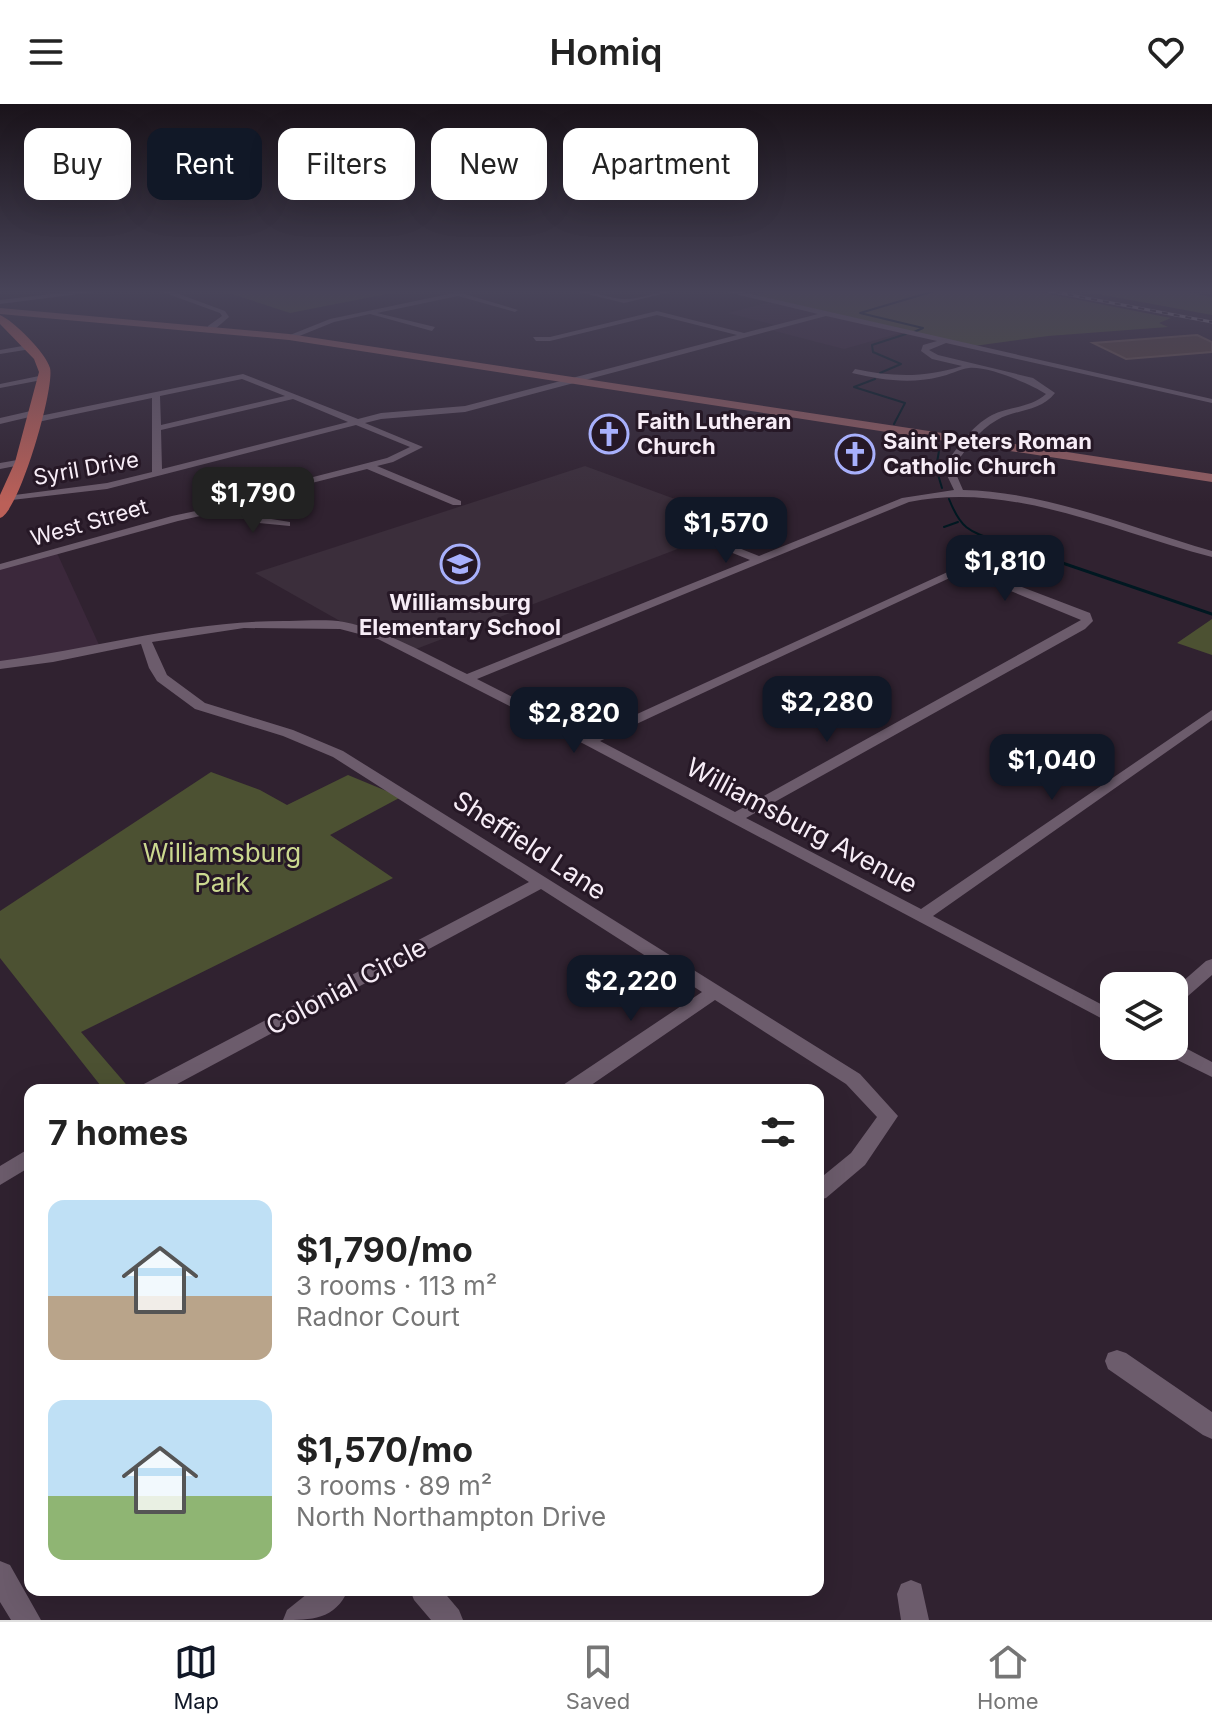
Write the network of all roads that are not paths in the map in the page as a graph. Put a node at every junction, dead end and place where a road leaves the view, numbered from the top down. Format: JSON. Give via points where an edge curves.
{"nodes":[{"id":1,"x":40,"y":361,"type":"edge"},
{"id":2,"x":444,"y":361,"type":"edge"},
{"id":3,"x":644,"y":361,"type":"edge"},
{"id":4,"x":956,"y":361,"type":"edge"},
{"id":5,"x":1033,"y":361,"type":"edge"},
{"id":6,"x":970,"y":365,"type":"junction"},
{"id":7,"x":855,"y":371,"type":"dead end"},
{"id":8,"x":44,"y":377,"type":"junction"},
{"id":9,"x":570,"y":380,"type":"junction"},
{"id":10,"x":0,"y":386,"type":"edge"},
{"id":11,"x":1049,"y":389,"type":"junction"},
{"id":12,"x":1065,"y":390,"type":"dead end"},
{"id":13,"x":156,"y":393,"type":"junction"},
{"id":14,"x":296,"y":396,"type":"junction"},
{"id":15,"x":1212,"y":401,"type":"edge"},
{"id":16,"x":34,"y":416,"type":"junction"},
{"id":17,"x":0,"y":421,"type":"edge"},
{"id":18,"x":357,"y":421,"type":"junction"},
{"id":19,"x":158,"y":428,"type":"junction"},
{"id":20,"x":968,"y":441,"type":"junction"},
{"id":21,"x":23,"y":462,"type":"junction"},
{"id":22,"x":0,"y":466,"type":"edge"},
{"id":23,"x":369,"y":466,"type":"junction"},
{"id":24,"x":157,"y":473,"type":"junction"},
{"id":25,"x":1212,"y":478,"type":"edge"},
{"id":26,"x":959,"y":491,"type":"junction"},
{"id":27,"x":457,"y":503,"type":"dead end"},
{"id":28,"x":4,"y":506,"type":"edge"},
{"id":29,"x":232,"y":506,"type":"junction"},
{"id":30,"x":286,"y":524,"type":"dead end"},
{"id":31,"x":707,"y":539,"type":"dead end"},
{"id":32,"x":1212,"y":554,"type":"edge"},
{"id":33,"x":758,"y":559,"type":"junction"},
{"id":34,"x":0,"y":567,"type":"edge"},
{"id":35,"x":145,"y":639,"type":"junction"},
{"id":36,"x":0,"y":665,"type":"edge"},
{"id":37,"x":468,"y":678,"type":"junction"},
{"id":38,"x":1209,"y":716,"type":"edge"},
{"id":39,"x":589,"y":741,"type":"junction"},
{"id":40,"x":735,"y":818,"type":"junction"},
{"id":41,"x":542,"y":882,"type":"junction"},
{"id":42,"x":921,"y":917,"type":"junction"},
{"id":43,"x":1212,"y":965,"type":"edge"},
{"id":44,"x":1188,"y":986,"type":"edge"},
{"id":45,"x":716,"y":991,"type":"junction"},
{"id":46,"x":1100,"y":1012,"type":"edge"},
{"id":47,"x":1188,"y":1057,"type":"edge"},
{"id":48,"x":1212,"y":1070,"type":"edge"},
{"id":49,"x":160,"y":1084,"type":"edge"},
{"id":50,"x":579,"y":1084,"type":"edge"},
{"id":51,"x":24,"y":1160,"type":"edge"},
{"id":52,"x":0,"y":1177,"type":"edge"},
{"id":53,"x":824,"y":1187,"type":"edge"},
{"id":54,"x":1117,"y":1361,"type":"dead end"},
{"id":55,"x":1212,"y":1427,"type":"edge"},
{"id":56,"x":0,"y":1575,"type":"edge"},
{"id":57,"x":327,"y":1596,"type":"edge"},
{"id":58,"x":429,"y":1596,"type":"edge"},
{"id":59,"x":27,"y":1620,"type":"edge"},
{"id":60,"x":297,"y":1620,"type":"edge"},
{"id":61,"x":449,"y":1620,"type":"edge"}],
"edges":[{"from":1,"to":8,"type":"main road"},
{"from":2,"to":9,"type":"main road"},
{"from":3,"to":9,"type":"street","name":"Syril Drive"},
{"from":4,"to":6,"type":"street"},
{"from":5,"to":15,"type":"street"},
{"from":6,"to":7,"type":"street","via":[[912,382]]},
{"from":6,"to":11,"type":"street"},
{"from":8,"to":10,"type":"street"},
{"from":8,"to":16,"type":"main road"},
{"from":9,"to":18,"type":"street","name":"Syril Drive","via":[[465,409]]},
{"from":9,"to":20,"type":"main road"},
{"from":11,"to":12,"type":"street"},
{"from":11,"to":20,"type":"street","via":[[1046,400],[994,417]]},
{"from":13,"to":14,"type":"street","via":[[243,376]]},
{"from":13,"to":16,"type":"street"},
{"from":13,"to":19,"type":"street"},
{"from":14,"to":18,"type":"street"},
{"from":14,"to":19,"type":"street"},
{"from":16,"to":17,"type":"street"},
{"from":16,"to":21,"type":"main road"},
{"from":18,"to":23,"type":"street","name":"West Street","via":[[418,447]]},
{"from":18,"to":24,"type":"street","name":"Syril Drive"},
{"from":19,"to":24,"type":"street"},
{"from":20,"to":25,"type":"main road"},
{"from":20,"to":26,"type":"street","via":[[948,467]]},
{"from":21,"to":22,"type":"street"},
{"from":21,"to":28,"type":"main road"},
{"from":23,"to":27,"type":"street"},
{"from":23,"to":29,"type":"street","name":"West Street"},
{"from":24,"to":28,"type":"street","name":"Syril Drive"},
{"from":26,"to":32,"type":"street","via":[[1030,501]]},
{"from":26,"to":33,"type":"street","via":[[906,500]]},
{"from":29,"to":30,"type":"street","via":[[263,521]]},
{"from":29,"to":34,"type":"street","name":"West Street"},
{"from":31,"to":33,"type":"street"},
{"from":33,"to":37,"type":"street"},
{"from":35,"to":36,"type":"street","name":"Williamsburg Avenue"},
{"from":35,"to":37,"type":"street","name":"Williamsburg Avenue","via":[[244,624],[340,625],[382,636]]},
{"from":35,"to":41,"type":"street","name":"Sheffield Lane","via":[[162,678],[200,706],[338,754]]},
{"from":37,"to":39,"type":"street","name":"Williamsburg Avenue"},
{"from":38,"to":42,"type":"street"},
{"from":39,"to":40,"type":"street","name":"Williamsburg Avenue"},
{"from":39,"to":40,"type":"street","via":[[960,572],[979,574],[1086,616],[1081,626]]},
{"from":40,"to":42,"type":"street","name":"Williamsburg Avenue"},
{"from":41,"to":45,"type":"street","name":"Sheffield Lane"},
{"from":41,"to":49,"type":"street","name":"Colonial Circle"},
{"from":42,"to":46,"type":"street","name":"Williamsburg Avenue"},
{"from":43,"to":44,"type":"street"},
{"from":45,"to":50,"type":"street"},
{"from":45,"to":53,"type":"street","name":"Sheffield Lane","via":[[853,1079],[888,1116],[866,1150]]},
{"from":47,"to":48,"type":"street"},
{"from":51,"to":52,"type":"street"},
{"from":54,"to":55,"type":"street"},
{"from":56,"to":59,"type":"street"},
{"from":57,"to":60,"type":"street"},
{"from":58,"to":61,"type":"street"}]}
